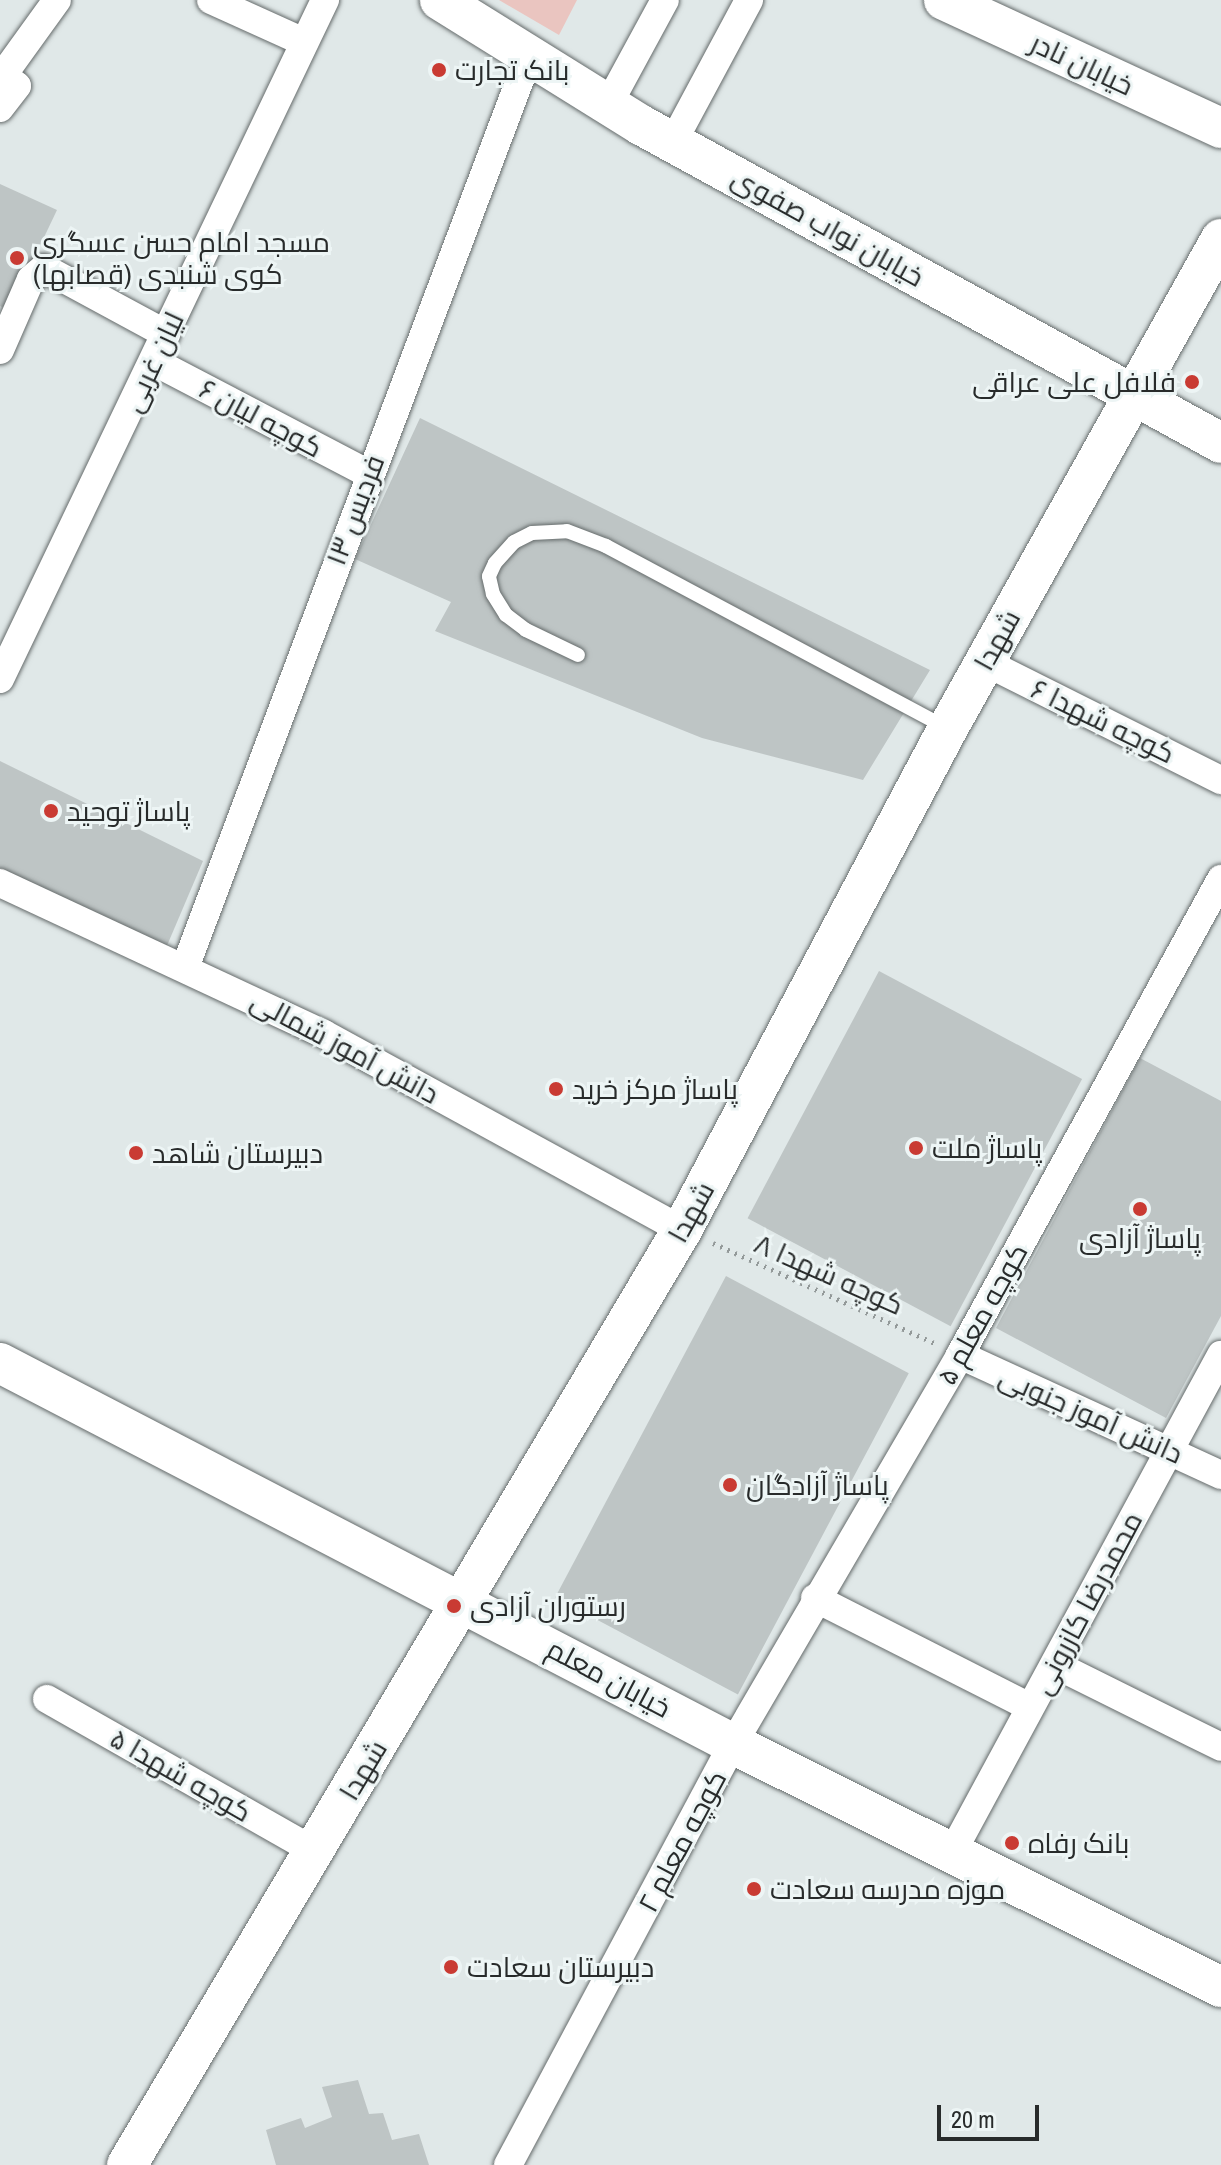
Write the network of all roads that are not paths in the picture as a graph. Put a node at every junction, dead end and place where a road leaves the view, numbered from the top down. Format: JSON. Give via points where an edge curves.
{"nodes":[{"id":1,"x":57,"y":0,"type":"edge"},
{"id":2,"x":211,"y":0,"type":"edge"},
{"id":3,"x":325,"y":0,"type":"edge"},
{"id":4,"x":440,"y":0,"type":"edge"},
{"id":5,"x":665,"y":0,"type":"edge"},
{"id":6,"x":749,"y":0,"type":"edge"},
{"id":7,"x":944,"y":0,"type":"edge"},
{"id":8,"x":302,"y":41,"type":"junction"},
{"id":9,"x":529,"y":56,"type":"junction"},
{"id":10,"x":5,"y":85,"type":"edge"},
{"id":11,"x":608,"y":105,"type":"junction"},
{"id":12,"x":1221,"y":128,"type":"edge"},
{"id":13,"x":673,"y":142,"type":"junction"},
{"id":14,"x":1221,"y":239,"type":"edge"},
{"id":15,"x":6,"y":317,"type":"edge"},
{"id":16,"x":166,"y":334,"type":"junction"},
{"id":17,"x":0,"y":350,"type":"edge"},
{"id":18,"x":153,"y":361,"type":"junction"},
{"id":19,"x":1135,"y":395,"type":"junction"},
{"id":20,"x":1221,"y":443,"type":"edge"},
{"id":21,"x":369,"y":474,"type":"junction"},
{"id":22,"x":578,"y":655,"type":"dead end"},
{"id":23,"x":985,"y":662,"type":"junction"},
{"id":24,"x":0,"y":679,"type":"edge"},
{"id":25,"x":948,"y":728,"type":"junction"},
{"id":26,"x":1221,"y":780,"type":"edge"},
{"id":27,"x":1221,"y":879,"type":"edge"},
{"id":28,"x":0,"y":883,"type":"edge"},
{"id":29,"x":186,"y":965,"type":"junction"},
{"id":30,"x":682,"y":1230,"type":"junction"},
{"id":31,"x":960,"y":1355,"type":"junction"},
{"id":32,"x":1221,"y":1355,"type":"edge"},
{"id":33,"x":0,"y":1363,"type":"edge"},
{"id":34,"x":1169,"y":1447,"type":"junction"},
{"id":35,"x":1221,"y":1475,"type":"edge"},
{"id":36,"x":815,"y":1598,"type":"junction"},
{"id":37,"x":463,"y":1600,"type":"junction"},
{"id":38,"x":1056,"y":1665,"type":"junction"},
{"id":39,"x":47,"y":1699,"type":"dead end"},
{"id":40,"x":1030,"y":1707,"type":"junction"},
{"id":41,"x":733,"y":1744,"type":"junction"},
{"id":42,"x":1221,"y":1747,"type":"edge"},
{"id":43,"x":315,"y":1851,"type":"junction"},
{"id":44,"x":953,"y":1851,"type":"junction"},
{"id":45,"x":1220,"y":1984,"type":"edge"},
{"id":46,"x":127,"y":2165,"type":"edge"},
{"id":47,"x":508,"y":2165,"type":"edge"}],
"edges":[{"from":1,"to":10,"type":"street"},
{"from":2,"to":8,"type":"street"},
{"from":3,"to":8,"type":"street","name":"لیان غربی"},
{"from":4,"to":9,"type":"street","name":"خیابان نواب صفوی"},
{"from":5,"to":11,"type":"street"},
{"from":6,"to":13,"type":"street"},
{"from":7,"to":12,"type":"street","name":"خیابان نادر"},
{"from":8,"to":16,"type":"street","name":"لیان غربی"},
{"from":9,"to":11,"type":"street","name":"خیابان نواب صفوی"},
{"from":9,"to":21,"type":"street","name":"فردیس ۱۳"},
{"from":11,"to":13,"type":"street","name":"خیابان نواب صفوی"},
{"from":13,"to":19,"type":"street","name":"خیابان نواب صفوی"},
{"from":14,"to":19,"type":"street","name":"شهدا"},
{"from":15,"to":16,"type":"street","via":[[44,268]]},
{"from":15,"to":17,"type":"street"},
{"from":16,"to":18,"type":"street","name":"لیان غربی"},
{"from":18,"to":21,"type":"street","name":"کوچه لیان ۶"},
{"from":18,"to":24,"type":"street","name":"لیان غربی"},
{"from":19,"to":20,"type":"street","name":"خیابان نواب صفوی"},
{"from":19,"to":23,"type":"street","name":"شهدا"},
{"from":21,"to":29,"type":"street","name":"فردیس ۱۳"},
{"from":22,"to":25,"type":"lane","via":[[526,630],[506,615],[493,594],[489,576],[495,563],[514,542],[532,533],[567,531],[606,546]]},
{"from":23,"to":25,"type":"street","name":"شهدا"},
{"from":23,"to":26,"type":"street","name":"کوچه شهدا ۶"},
{"from":25,"to":30,"type":"street","name":"شهدا"},
{"from":27,"to":31,"type":"street","name":"کوچه معلم ۵"},
{"from":28,"to":29,"type":"street","name":"دانش آموز شمالی"},
{"from":29,"to":30,"type":"street","name":"دانش آموز شمالی","via":[[338,1041]]},
{"from":30,"to":37,"type":"street","name":"شهدا"},
{"from":31,"to":34,"type":"street","name":"دانش آموز جنوبی"},
{"from":31,"to":36,"type":"street","name":"کوچه معلم ۵"},
{"from":32,"to":34,"type":"street","name":"محمدرضا کازرونی"},
{"from":33,"to":37,"type":"street","name":"خیابان معلم"},
{"from":34,"to":35,"type":"street","name":"دانش آموز جنوبی"},
{"from":34,"to":38,"type":"street","name":"محمدرضا کازرونی"},
{"from":36,"to":40,"type":"street"},
{"from":36,"to":41,"type":"street","name":"کوچه معلم ۵"},
{"from":37,"to":41,"type":"street","name":"خیابان معلم"},
{"from":37,"to":43,"type":"street","name":"شهدا"},
{"from":38,"to":40,"type":"street","name":"محمدرضا کازرونی"},
{"from":38,"to":42,"type":"street"},
{"from":39,"to":43,"type":"street","name":"کوچه شهدا ۵"},
{"from":40,"to":44,"type":"street","name":"محمدرضا کازرونی"},
{"from":41,"to":44,"type":"street","name":"خیابان معلم"},
{"from":41,"to":47,"type":"street","name":"کوچه معلم ۲"},
{"from":43,"to":46,"type":"street","name":"شهدا"},
{"from":44,"to":45,"type":"street","name":"خیابان معلم"}]}
